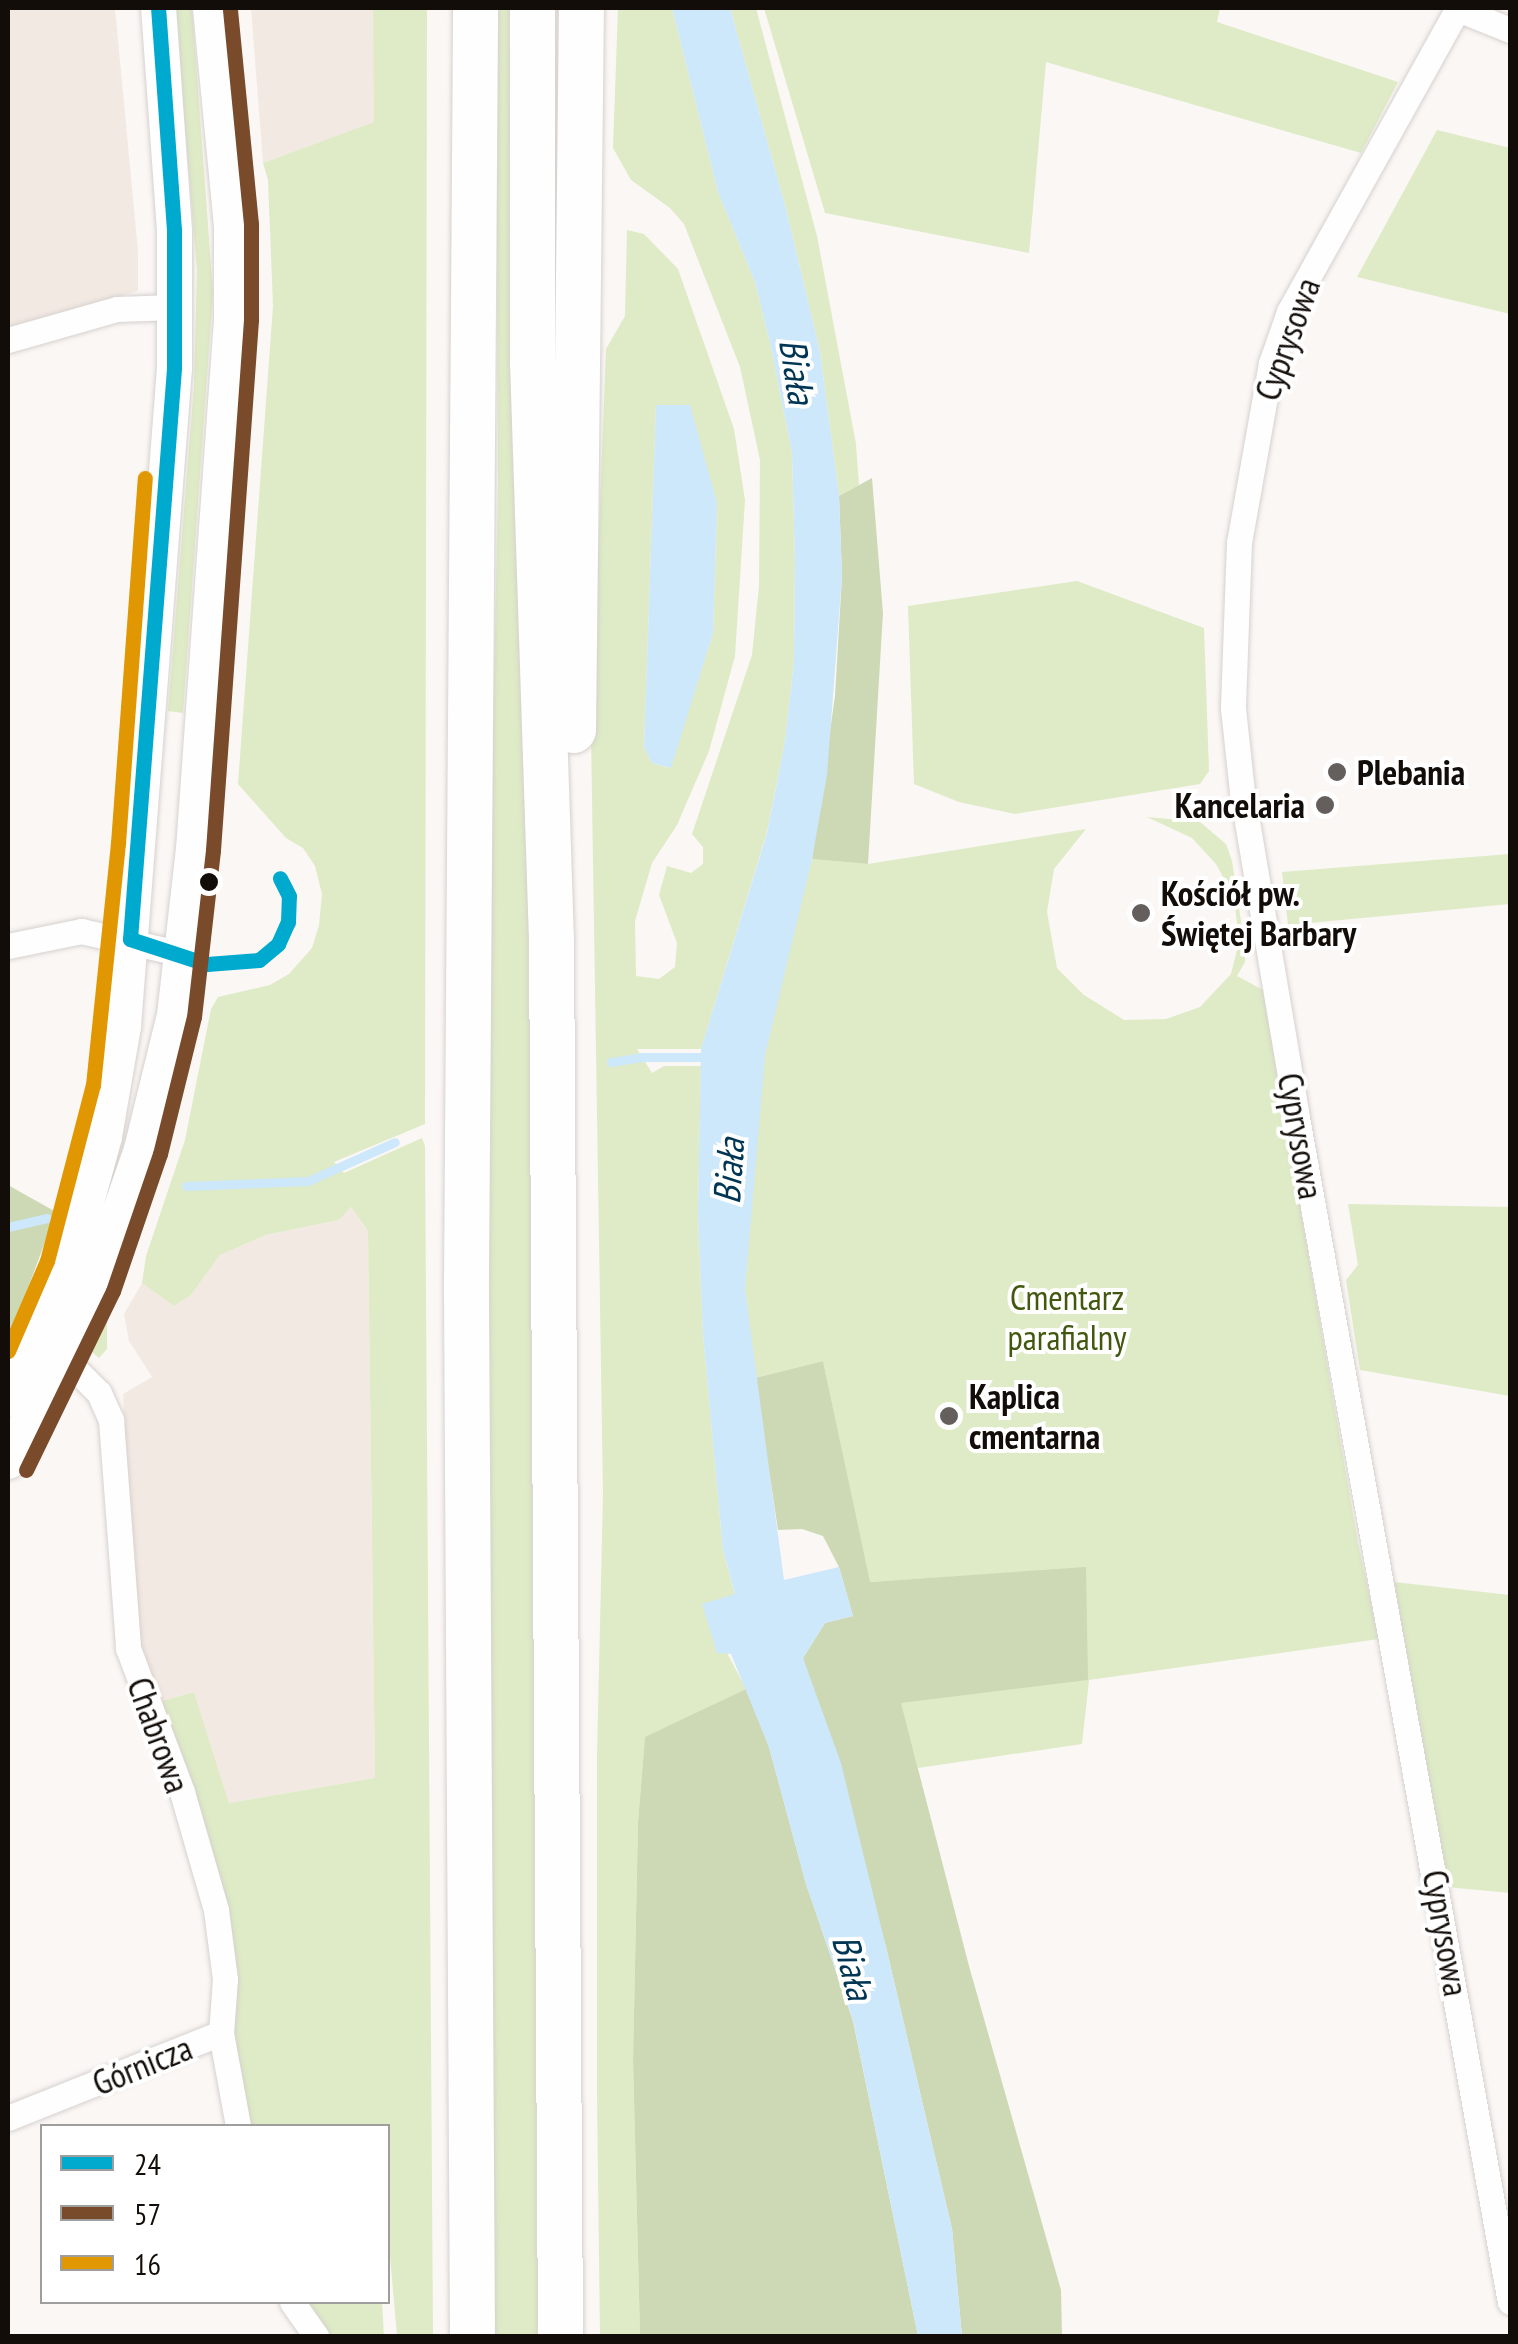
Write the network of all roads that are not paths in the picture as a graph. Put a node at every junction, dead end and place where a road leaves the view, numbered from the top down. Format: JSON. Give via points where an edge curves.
{"nodes":[{"id":1,"x":158,"y":8,"type":"edge"},
{"id":2,"x":210,"y":8,"type":"edge"},
{"id":3,"x":476,"y":8,"type":"edge"},
{"id":4,"x":532,"y":8,"type":"edge"},
{"id":5,"x":581,"y":8,"type":"edge"},
{"id":6,"x":1458,"y":8,"type":"edge"},
{"id":7,"x":1510,"y":30,"type":"edge"},
{"id":8,"x":176,"y":307,"type":"junction"},
{"id":9,"x":8,"y":340,"type":"edge"},
{"id":10,"x":130,"y":939,"type":"junction"},
{"id":11,"x":550,"y":939,"type":"junction"},
{"id":12,"x":8,"y":946,"type":"edge"},
{"id":13,"x":182,"y":954,"type":"junction"},
{"id":14,"x":48,"y":1314,"type":"junction"},
{"id":15,"x":62,"y":1356,"type":"junction"},
{"id":16,"x":8,"y":1399,"type":"edge"},
{"id":17,"x":8,"y":1461,"type":"edge"},
{"id":18,"x":221,"y":2033,"type":"junction"},
{"id":19,"x":8,"y":2118,"type":"edge"},
{"id":20,"x":238,"y":2124,"type":"edge"},
{"id":21,"x":1510,"y":2302,"type":"edge"},
{"id":22,"x":293,"y":2304,"type":"edge"},
{"id":23,"x":316,"y":2336,"type":"edge"},
{"id":24,"x":472,"y":2336,"type":"edge"},
{"id":25,"x":560,"y":2336,"type":"edge"}],
"edges":[{"from":1,"to":8,"type":"main road"},
{"from":2,"to":13,"type":"main road","via":[[231,226],[232,319]]},
{"from":3,"to":24,"type":"highway","via":[[466,1280]]},
{"from":4,"to":11,"type":"highway","via":[[532,361]]},
{"from":5,"to":11,"type":"highway","via":[[571,851]]},
{"from":6,"to":7,"type":"street"},
{"from":6,"to":21,"type":"street","name":"Cyprysowa","via":[[1288,312],[1256,428],[1239,542],[1233,708],[1271,968]]},
{"from":8,"to":9,"type":"street","via":[[116,309]]},
{"from":8,"to":10,"type":"main road"},
{"from":10,"to":12,"type":"street","via":[[81,931]]},
{"from":10,"to":13,"type":"street"},
{"from":10,"to":14,"type":"main road","via":[[104,1136]]},
{"from":11,"to":25,"type":"highway"},
{"from":13,"to":15,"type":"main road","via":[[141,1149]]},
{"from":14,"to":15,"type":"street"},
{"from":14,"to":16,"type":"main road"},
{"from":15,"to":17,"type":"main road"},
{"from":15,"to":18,"type":"street","name":"Chabrowa","via":[[100,1393],[110,1420],[128,1648],[182,1792],[216,1910],[225,1979]]},
{"from":18,"to":19,"type":"street","name":"Górnicza"},
{"from":18,"to":20,"type":"street","name":"Chabrowa"},
{"from":22,"to":23,"type":"street"}]}
